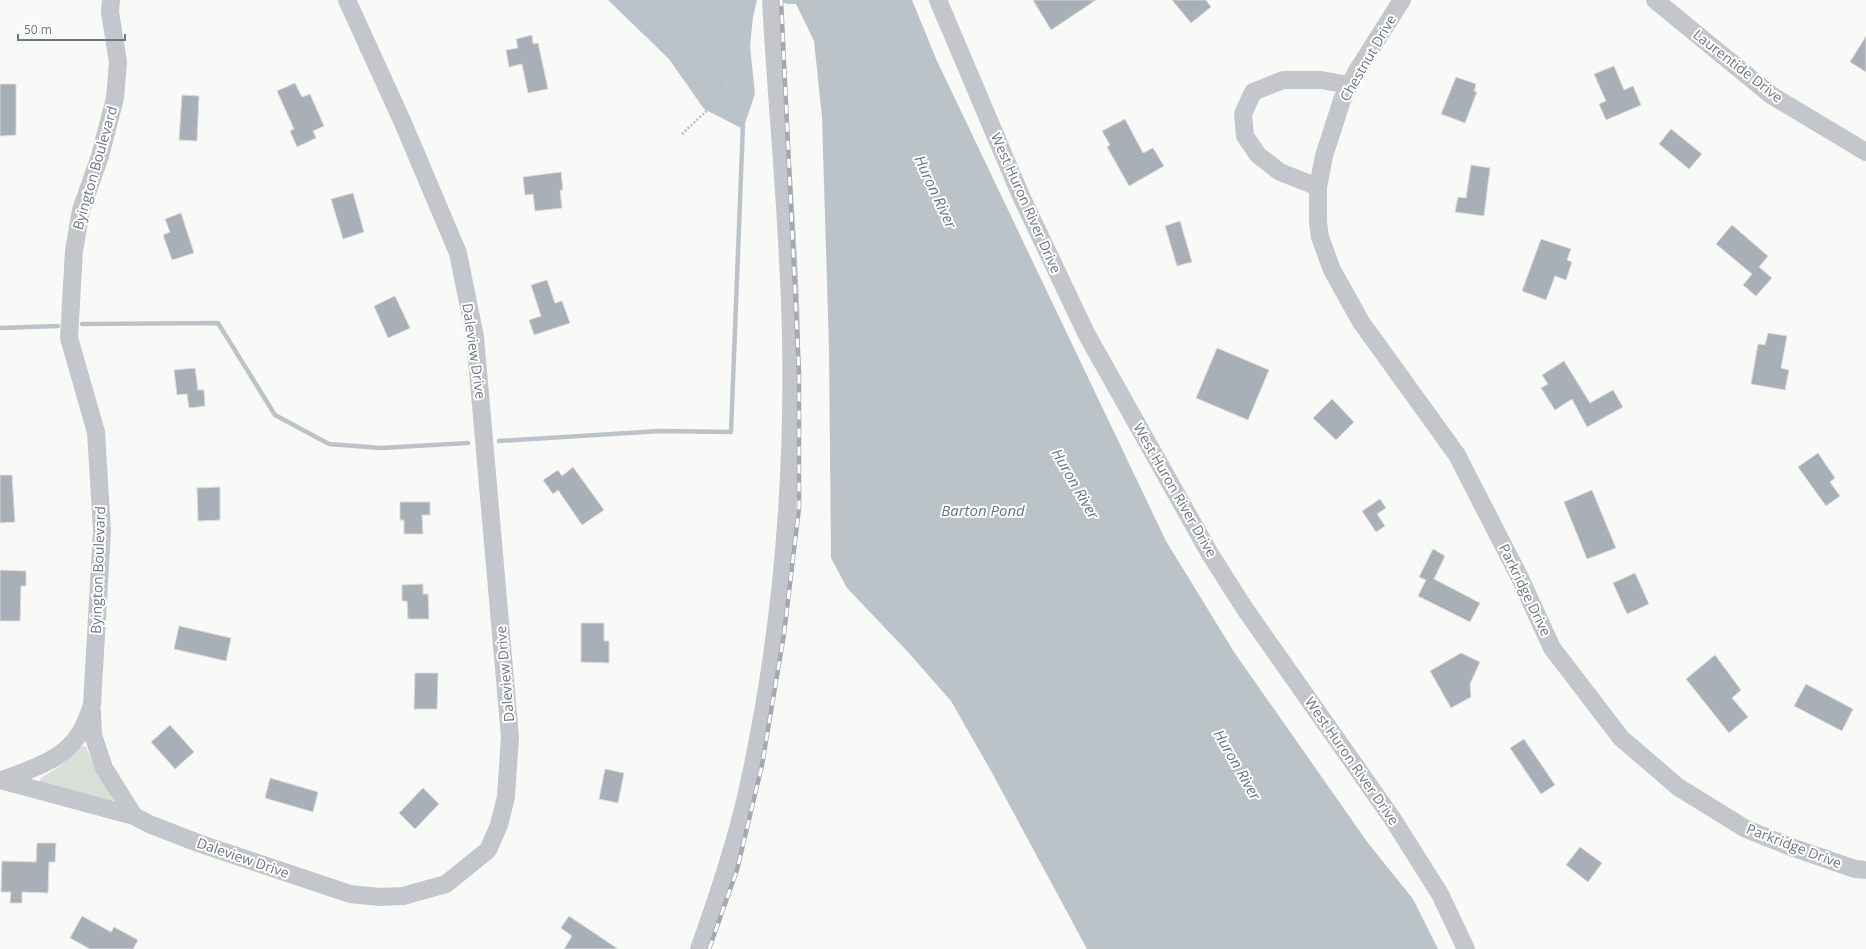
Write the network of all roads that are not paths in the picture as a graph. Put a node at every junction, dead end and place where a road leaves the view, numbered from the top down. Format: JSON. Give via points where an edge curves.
{"nodes":[{"id":1,"x":347,"y":0,"type":"edge"},
{"id":2,"x":938,"y":0,"type":"edge"},
{"id":3,"x":1402,"y":0,"type":"edge"},
{"id":4,"x":1655,"y":0,"type":"edge"},
{"id":5,"x":771,"y":3,"type":"edge"},
{"id":6,"x":108,"y":4,"type":"edge"},
{"id":7,"x":1349,"y":85,"type":"junction"},
{"id":8,"x":1866,"y":152,"type":"edge"},
{"id":9,"x":1318,"y":187,"type":"junction"},
{"id":10,"x":92,"y":705,"type":"junction"},
{"id":11,"x":1,"y":780,"type":"edge"},
{"id":12,"x":134,"y":816,"type":"junction"},
{"id":13,"x":1866,"y":870,"type":"edge"},
{"id":14,"x":699,"y":949,"type":"edge"},
{"id":15,"x":1466,"y":949,"type":"edge"}],
"edges":[{"from":1,"to":12,"type":"street","name":"Daleview Drive","via":[[458,253],[475,337],[510,737],[504,804],[499,825],[488,850],[446,884],[403,896],[380,897],[350,894],[192,841]]},
{"from":2,"to":15,"type":"street","name":"West Huron River Drive","via":[[1021,196],[1087,335],[1210,554],[1245,609],[1392,818],[1440,894]]},
{"from":3,"to":7,"type":"street","name":"Chestnut Drive"},
{"from":4,"to":8,"type":"street","name":"Laurentide Drive","via":[[1771,95]]},
{"from":5,"to":14,"type":"street","via":[[786,219],[791,338],[786,536],[762,716],[745,799],[718,895]]},
{"from":6,"to":10,"type":"street","name":"Byington Boulevard","via":[[118,62],[115,98],[100,156],[80,216],[74,251],[69,338],[96,432],[102,530]]},
{"from":7,"to":9,"type":"street","name":"Chestnut Drive","via":[[1324,156]]},
{"from":7,"to":9,"type":"street","via":[[1322,80],[1283,80],[1253,92],[1243,114],[1245,136],[1258,155],[1280,172]]},
{"from":9,"to":13,"type":"street","name":"Parkridge Drive","via":[[1320,237],[1332,270],[1359,318],[1457,455],[1520,578],[1552,648],[1621,738],[1678,787],[1746,829],[1855,869]]},
{"from":10,"to":11,"type":"street","name":"Byington Boulevard","via":[[81,731],[65,752],[43,765]]},
{"from":10,"to":12,"type":"street","name":"Byington Boulevard","via":[[93,735],[104,768]]},
{"from":11,"to":12,"type":"street","name":"Daleview Drive"}]}
